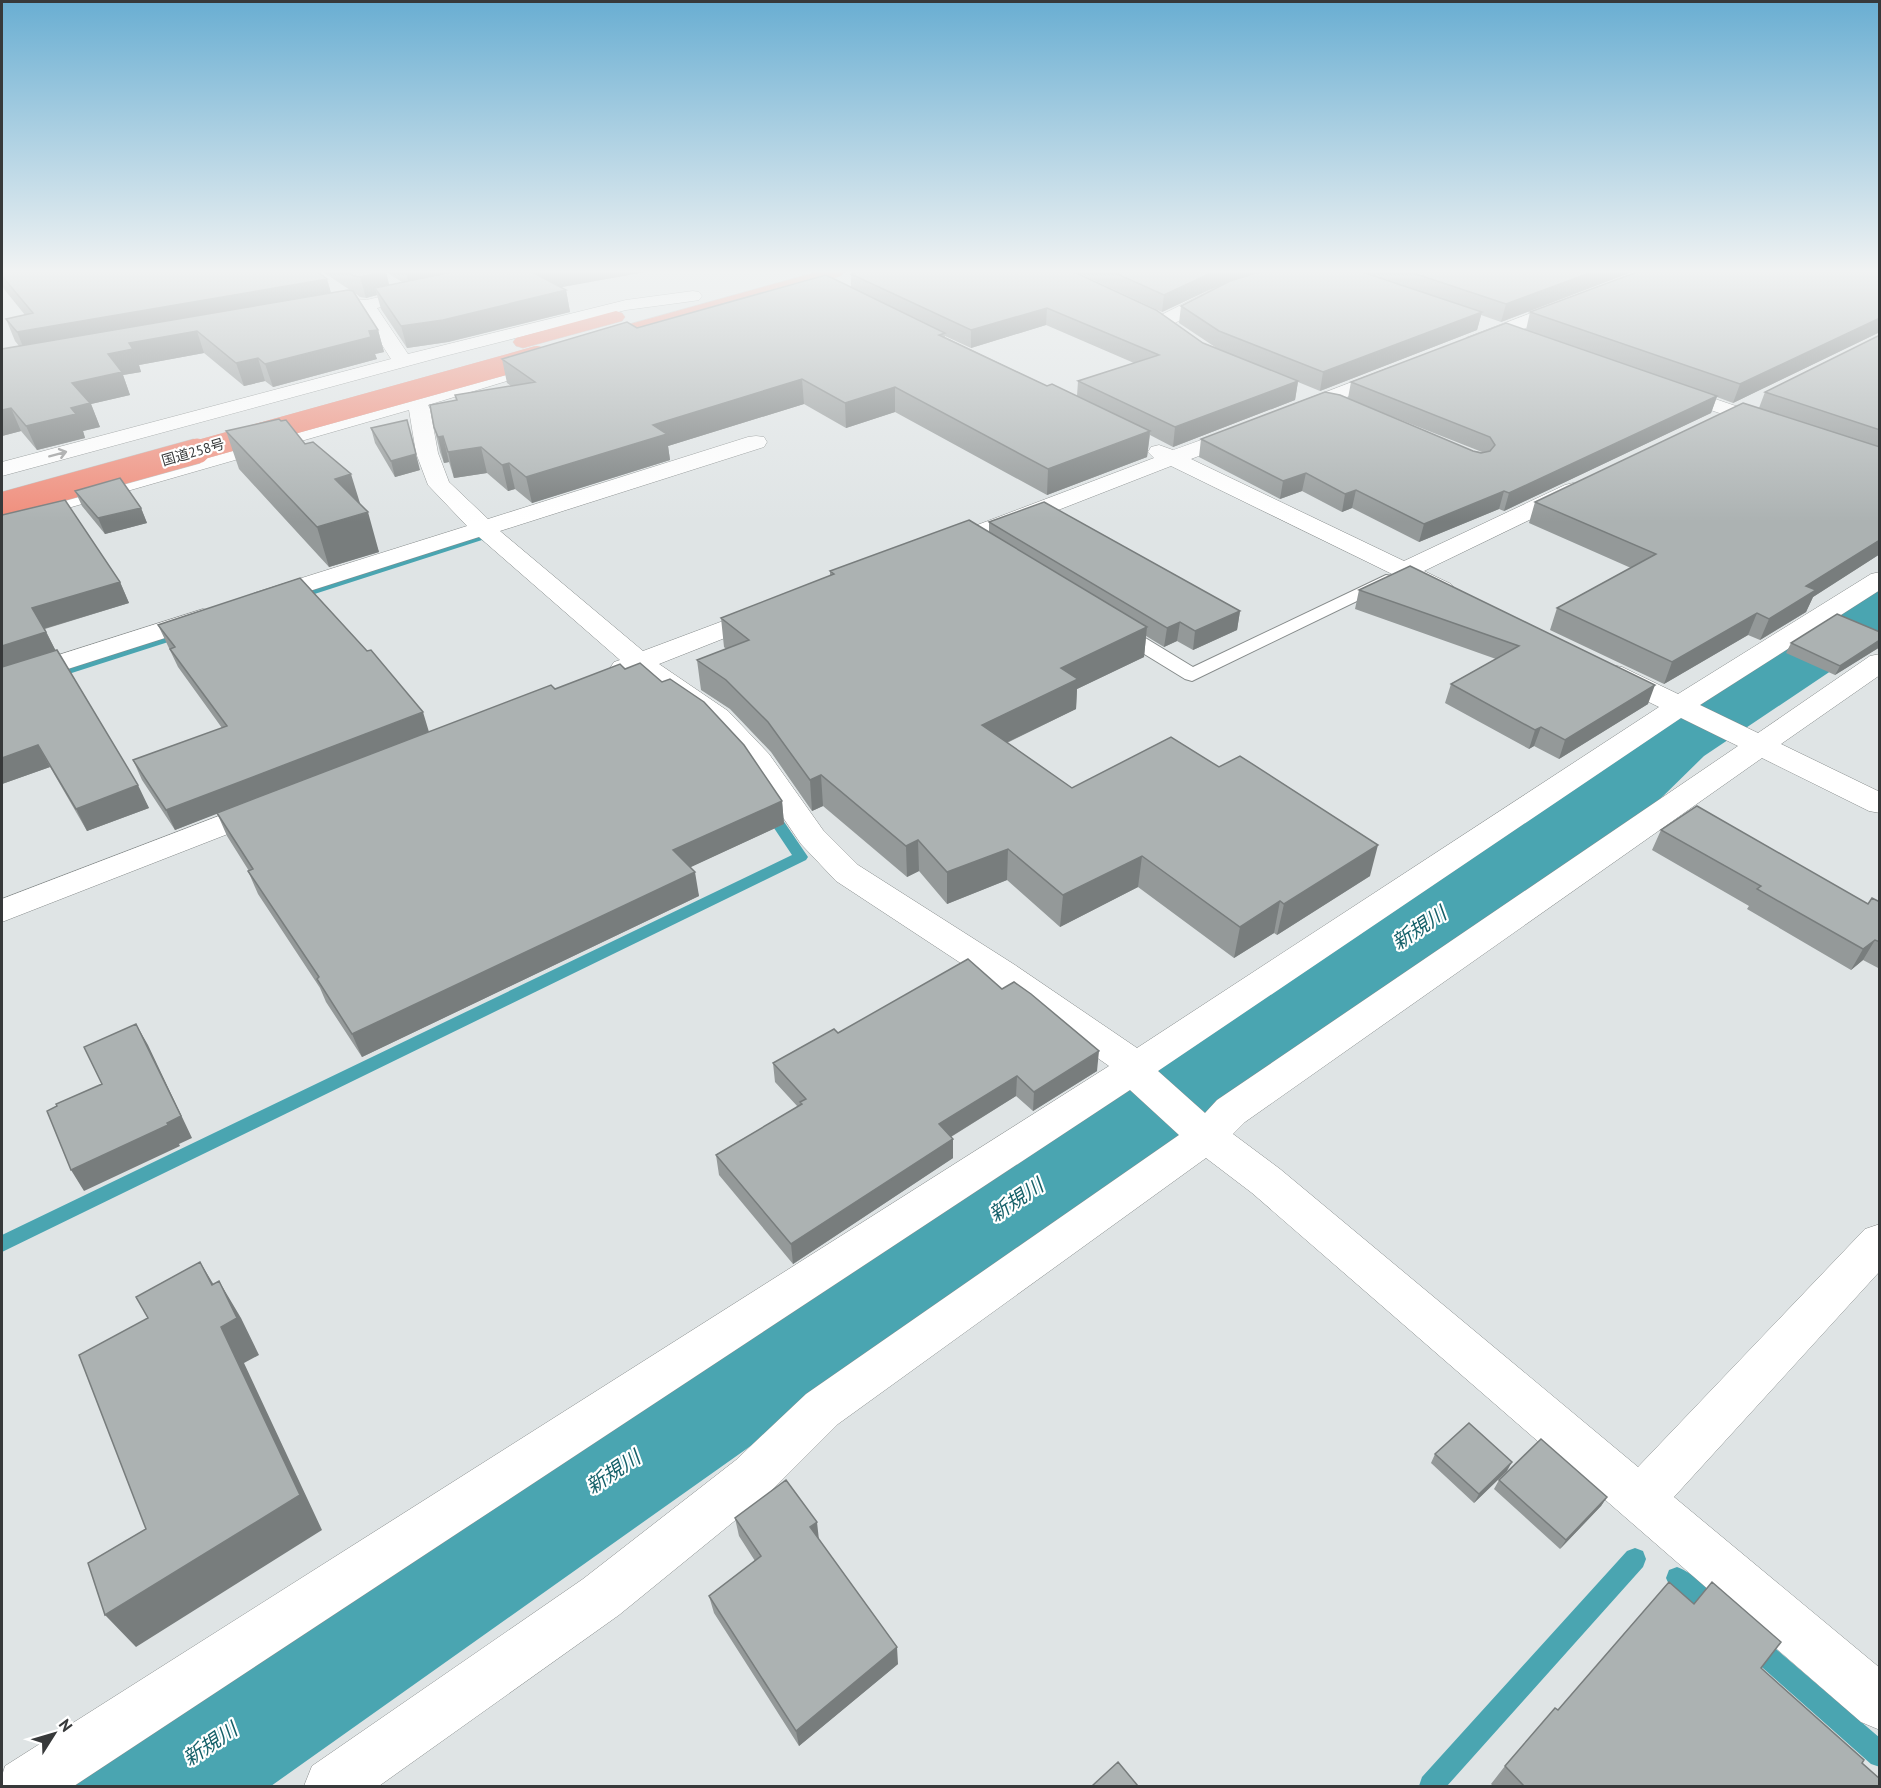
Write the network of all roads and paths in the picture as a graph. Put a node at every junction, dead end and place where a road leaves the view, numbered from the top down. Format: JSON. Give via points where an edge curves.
{"nodes":[{"id":1,"x":398,"y":355,"type":"edge"},
{"id":2,"x":429,"y":355,"type":"edge"},
{"id":3,"x":505,"y":355,"type":"edge"},
{"id":4,"x":508,"y":355,"type":"edge"},
{"id":5,"x":570,"y":355,"type":"edge"},
{"id":6,"x":403,"y":362,"type":"junction"},
{"id":7,"x":1406,"y":368,"type":"edge"},
{"id":8,"x":1657,"y":385,"type":"edge"},
{"id":9,"x":1290,"y":389,"type":"edge"},
{"id":10,"x":1322,"y":400,"type":"junction"},
{"id":11,"x":1756,"y":401,"type":"edge"},
{"id":12,"x":413,"y":403,"type":"junction"},
{"id":13,"x":1356,"y":411,"type":"edge"},
{"id":14,"x":1735,"y":412,"type":"junction"},
{"id":15,"x":1279,"y":417,"type":"edge"},
{"id":16,"x":1258,"y":425,"type":"edge"},
{"id":17,"x":1703,"y":427,"type":"edge"},
{"id":18,"x":1791,"y":432,"type":"edge"},
{"id":19,"x":756,"y":442,"type":"dead end"},
{"id":20,"x":1141,"y":443,"type":"edge"},
{"id":21,"x":1172,"y":458,"type":"junction"},
{"id":22,"x":10,"y":461,"type":"edge"},
{"id":23,"x":1596,"y":478,"type":"edge"},
{"id":24,"x":2,"y":485,"type":"edge"},
{"id":25,"x":2,"y":505,"type":"edge"},
{"id":26,"x":55,"y":509,"type":"junction"},
{"id":27,"x":2,"y":520,"type":"edge"},
{"id":28,"x":483,"y":528,"type":"junction"},
{"id":29,"x":924,"y":554,"type":"edge"},
{"id":30,"x":1404,"y":571,"type":"junction"},
{"id":31,"x":1880,"y":579,"type":"edge"},
{"id":32,"x":1468,"y":602,"type":"edge"},
{"id":33,"x":781,"y":608,"type":"edge"},
{"id":34,"x":1100,"y":618,"type":"edge"},
{"id":35,"x":639,"y":662,"type":"junction"},
{"id":36,"x":1880,"y":662,"type":"edge"},
{"id":37,"x":1595,"y":665,"type":"edge"},
{"id":38,"x":595,"y":679,"type":"edge"},
{"id":39,"x":2,"y":682,"type":"edge"},
{"id":40,"x":1682,"y":708,"type":"junction"},
{"id":41,"x":1752,"y":742,"type":"junction"},
{"id":42,"x":287,"y":800,"type":"edge"},
{"id":43,"x":1880,"y":804,"type":"edge"},
{"id":44,"x":2,"y":911,"type":"edge"},
{"id":45,"x":1137,"y":1074,"type":"junction"},
{"id":46,"x":1200,"y":1131,"type":"junction"},
{"id":47,"x":1880,"y":1242,"type":"edge"},
{"id":48,"x":1641,"y":1498,"type":"junction"},
{"id":49,"x":1880,"y":1703,"type":"edge"},
{"id":50,"x":25,"y":1786,"type":"edge"},
{"id":51,"x":332,"y":1786,"type":"edge"}],
"edges":[{"from":1,"to":6,"type":"street"},
{"from":2,"to":6,"type":"street"},
{"from":3,"to":24,"type":"highway","name":"国道258号"},
{"from":4,"to":25,"type":"highway","name":"国道258号","bridge":true},
{"from":5,"to":12,"type":"street"},
{"from":22,"to":6,"type":"street","one_way":true},
{"from":7,"to":10,"type":"street"},
{"from":8,"to":14,"type":"street"},
{"from":9,"to":10,"type":"street"},
{"from":10,"to":13,"type":"street"},
{"from":10,"to":15,"type":"street"},
{"from":11,"to":14,"type":"street"},
{"from":12,"to":26,"type":"street"},
{"from":12,"to":28,"type":"street","via":[[420,409],[427,453],[439,485]]},
{"from":14,"to":17,"type":"street"},
{"from":14,"to":18,"type":"street"},
{"from":16,"to":21,"type":"street"},
{"from":19,"to":28,"type":"street"},
{"from":20,"to":21,"type":"street"},
{"from":21,"to":29,"type":"street","via":[[978,543]]},
{"from":21,"to":30,"type":"street"},
{"from":22,"to":26,"type":"street"},
{"from":23,"to":30,"type":"street"},
{"from":26,"to":27,"type":"street"},
{"from":28,"to":35,"type":"street"},
{"from":28,"to":39,"type":"street"},
{"from":30,"to":32,"type":"street"},
{"from":30,"to":34,"type":"lane","via":[[1192,675]]},
{"from":31,"to":40,"type":"street"},
{"from":33,"to":35,"type":"street"},
{"from":35,"to":38,"type":"street"},
{"from":35,"to":45,"type":"street","via":[[718,717],[759,760],[812,837],[847,873],[1121,1055]]},
{"from":36,"to":41,"type":"street"},
{"from":37,"to":40,"type":"street"},
{"from":40,"to":41,"type":"street"},
{"from":40,"to":45,"type":"street"},
{"from":41,"to":43,"type":"street"},
{"from":41,"to":46,"type":"street"},
{"from":42,"to":44,"type":"street"},
{"from":45,"to":46,"type":"street"},
{"from":45,"to":50,"type":"street"},
{"from":46,"to":48,"type":"street","via":[[1266,1181]]},
{"from":46,"to":51,"type":"street","via":[[822,1409],[753,1476],[601,1597]]},
{"from":47,"to":48,"type":"street"},
{"from":48,"to":49,"type":"street"}]}
